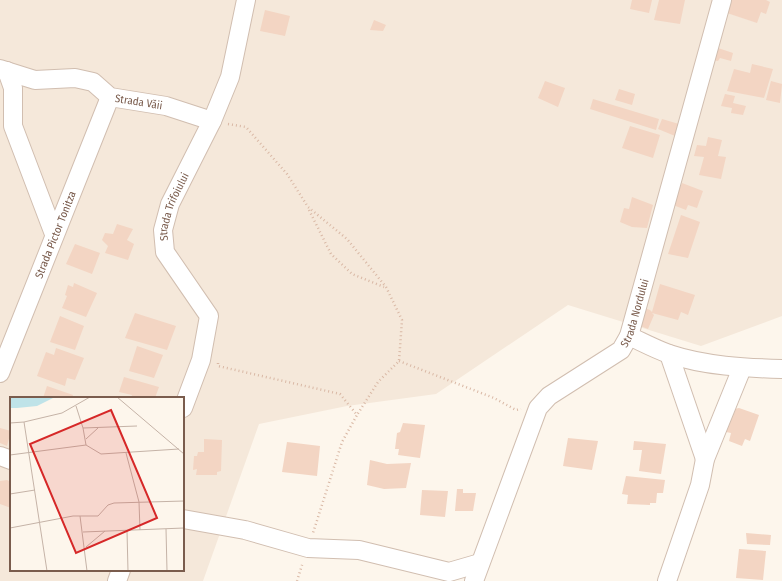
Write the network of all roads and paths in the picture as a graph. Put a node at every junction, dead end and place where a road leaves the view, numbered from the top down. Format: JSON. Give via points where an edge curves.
{"nodes":[{"id":1,"x":246,"y":0,"type":"edge"},
{"id":2,"x":722,"y":0,"type":"edge"},
{"id":3,"x":4,"y":70,"type":"edge"},
{"id":4,"x":110,"y":97,"type":"junction"},
{"id":5,"x":212,"y":121,"type":"junction"},
{"id":6,"x":308,"y":208,"type":"junction"},
{"id":7,"x":54,"y":234,"type":"junction"},
{"id":8,"x":386,"y":287,"type":"junction"},
{"id":9,"x":629,"y":336,"type":"junction"},
{"id":10,"x":669,"y":354,"type":"junction"},
{"id":11,"x":217,"y":359,"type":"dead end"},
{"id":12,"x":399,"y":361,"type":"junction"},
{"id":13,"x":742,"y":368,"type":"junction"},
{"id":14,"x":1,"y":369,"type":"edge"},
{"id":15,"x":782,"y":369,"type":"edge"},
{"id":16,"x":184,"y":405,"type":"edge"},
{"id":17,"x":538,"y":408,"type":"junction"},
{"id":18,"x":357,"y":415,"type":"junction"},
{"id":19,"x":0,"y":456,"type":"edge"},
{"id":20,"x":705,"y":459,"type":"junction"},
{"id":21,"x":10,"y":460,"type":"edge"},
{"id":22,"x":184,"y":519,"type":"edge"},
{"id":23,"x":308,"y":548,"type":"junction"},
{"id":24,"x":480,"y":563,"type":"junction"},
{"id":25,"x":121,"y":571,"type":"edge"},
{"id":26,"x":117,"y":581,"type":"edge"},
{"id":27,"x":297,"y":581,"type":"edge"},
{"id":28,"x":474,"y":581,"type":"edge"},
{"id":29,"x":667,"y":581,"type":"edge"}],
"edges":[{"from":1,"to":5,"type":"street","name":"Strada Trifoiului","via":[[230,77]]},
{"from":2,"to":9,"type":"street","name":"Strada Nordului"},
{"from":3,"to":4,"type":"street","name":"Strada Văii","via":[[34,80],[75,78],[93,82]]},
{"from":3,"to":7,"type":"street","via":[[13,88],[12,126]]},
{"from":4,"to":5,"type":"street","name":"Strada Văii","via":[[166,106]]},
{"from":4,"to":7,"type":"street","name":"Strada Pictor Tonitza"},
{"from":5,"to":6,"type":"path","via":[[246,127],[287,174]]},
{"from":5,"to":16,"type":"street","name":"Strada Trifoiului","via":[[170,204],[163,230],[165,252],[209,316],[201,360]]},
{"from":6,"to":8,"type":"path","via":[[347,239]]},
{"from":6,"to":8,"type":"path","via":[[331,254],[352,274]]},
{"from":7,"to":14,"type":"street","name":"Strada Pictor Tonitza"},
{"from":8,"to":12,"type":"path","via":[[402,320]]},
{"from":9,"to":10,"type":"street"},
{"from":9,"to":17,"type":"street","name":"Strada Nordului","via":[[621,350],[549,396]]},
{"from":10,"to":13,"type":"street"},
{"from":10,"to":20,"type":"street"},
{"from":11,"to":18,"type":"path","via":[[218,366],[340,394]]},
{"from":12,"to":17,"type":"path","via":[[494,398],[516,410]]},
{"from":12,"to":18,"type":"path","via":[[378,382]]},
{"from":13,"to":15,"type":"street"},
{"from":13,"to":20,"type":"street"},
{"from":17,"to":24,"type":"street","name":"Strada Nordului"},
{"from":18,"to":23,"type":"path","via":[[342,442]]},
{"from":19,"to":21,"type":"street"},
{"from":20,"to":29,"type":"street","via":[[700,485]]},
{"from":22,"to":23,"type":"street","via":[[246,530]]},
{"from":23,"to":24,"type":"street","via":[[359,550],[449,572]]},
{"from":23,"to":27,"type":"path"},
{"from":24,"to":28,"type":"street","name":"Strada Nordului"},
{"from":25,"to":26,"type":"street"}]}
